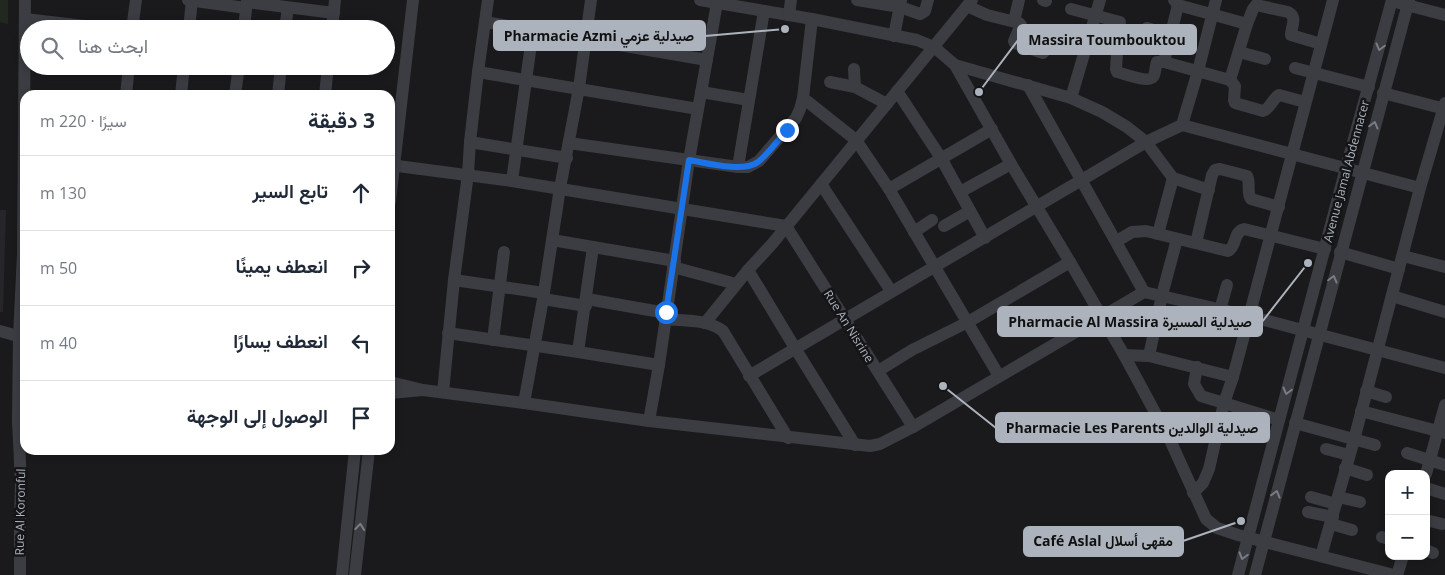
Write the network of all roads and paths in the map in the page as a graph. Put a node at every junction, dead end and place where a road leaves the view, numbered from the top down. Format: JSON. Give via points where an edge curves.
{"nodes":[{"id":1,"x":25,"y":0,"type":"edge"},
{"id":2,"x":136,"y":0,"type":"edge"},
{"id":3,"x":190,"y":0,"type":"edge"},
{"id":4,"x":335,"y":0,"type":"edge"},
{"id":5,"x":413,"y":0,"type":"edge"},
{"id":6,"x":488,"y":0,"type":"edge"},
{"id":7,"x":592,"y":0,"type":"edge"},
{"id":8,"x":700,"y":0,"type":"edge"},
{"id":9,"x":791,"y":0,"type":"edge"},
{"id":10,"x":857,"y":0,"type":"edge"},
{"id":11,"x":928,"y":0,"type":"edge"},
{"id":12,"x":1100,"y":0,"type":"edge"},
{"id":13,"x":1216,"y":0,"type":"edge"},
{"id":14,"x":1333,"y":0,"type":"edge"},
{"id":15,"x":1391,"y":0,"type":"edge"},
{"id":16,"x":1016,"y":1,"type":"edge"},
{"id":17,"x":1176,"y":2,"type":"edge"},
{"id":18,"x":247,"y":3,"type":"edge"},
{"id":19,"x":717,"y":3,"type":"junction"},
{"id":20,"x":970,"y":3,"type":"edge"},
{"id":21,"x":1408,"y":3,"type":"edge"},
{"id":22,"x":900,"y":4,"type":"edge"},
{"id":23,"x":288,"y":8,"type":"junction"},
{"id":24,"x":1071,"y":9,"type":"dead end"},
{"id":25,"x":764,"y":11,"type":"junction"},
{"id":26,"x":334,"y":13,"type":"junction"},
{"id":27,"x":1212,"y":14,"type":"junction"},
{"id":28,"x":789,"y":15,"type":"junction"},
{"id":29,"x":1096,"y":15,"type":"junction"},
{"id":30,"x":1445,"y":15,"type":"edge"},
{"id":31,"x":25,"y":19,"type":"joint"},
{"id":32,"x":34,"y":20,"type":"edge"},
{"id":33,"x":133,"y":20,"type":"edge"},
{"id":34,"x":189,"y":20,"type":"edge"},
{"id":35,"x":245,"y":20,"type":"edge"},
{"id":36,"x":286,"y":20,"type":"edge"},
{"id":37,"x":333,"y":20,"type":"edge"},
{"id":38,"x":812,"y":20,"type":"junction"},
{"id":39,"x":1014,"y":21,"type":"junction"},
{"id":40,"x":485,"y":22,"type":"junction"},
{"id":41,"x":1120,"y":22,"type":"dead end"},
{"id":42,"x":1247,"y":24,"type":"junction"},
{"id":43,"x":1147,"y":28,"type":"dead end"},
{"id":44,"x":533,"y":30,"type":"junction"},
{"id":45,"x":1171,"y":35,"type":"junction"},
{"id":46,"x":894,"y":36,"type":"junction"},
{"id":47,"x":586,"y":38,"type":"junction"},
{"id":48,"x":1089,"y":42,"type":"junction"},
{"id":49,"x":1321,"y":44,"type":"junction"},
{"id":50,"x":934,"y":47,"type":"junction"},
{"id":51,"x":1239,"y":52,"type":"junction"},
{"id":52,"x":1264,"y":59,"type":"dead end"},
{"id":53,"x":707,"y":60,"type":"junction"},
{"id":54,"x":1164,"y":62,"type":"junction"},
{"id":55,"x":955,"y":65,"type":"junction"},
{"id":56,"x":1295,"y":68,"type":"dead end"},
{"id":57,"x":854,"y":69,"type":"dead end"},
{"id":58,"x":1198,"y":71,"type":"junction"},
{"id":59,"x":478,"y":72,"type":"junction"},
{"id":60,"x":1313,"y":72,"type":"junction"},
{"id":61,"x":25,"y":75,"type":"edge"},
{"id":62,"x":127,"y":75,"type":"edge"},
{"id":63,"x":183,"y":75,"type":"edge"},
{"id":64,"x":238,"y":75,"type":"edge"},
{"id":65,"x":280,"y":75,"type":"edge"},
{"id":66,"x":327,"y":75,"type":"edge"},
{"id":67,"x":526,"y":79,"type":"junction"},
{"id":68,"x":1230,"y":80,"type":"junction"},
{"id":69,"x":830,"y":82,"type":"dead end"},
{"id":70,"x":1028,"y":85,"type":"junction"},
{"id":71,"x":855,"y":87,"type":"junction"},
{"id":72,"x":1369,"y":87,"type":"junction"},
{"id":73,"x":579,"y":88,"type":"junction"},
{"id":74,"x":25,"y":90,"type":"edge"},
{"id":75,"x":126,"y":90,"type":"edge"},
{"id":76,"x":182,"y":90,"type":"edge"},
{"id":77,"x":236,"y":90,"type":"edge"},
{"id":78,"x":279,"y":90,"type":"edge"},
{"id":79,"x":326,"y":90,"type":"edge"},
{"id":80,"x":897,"y":91,"type":"junction"},
{"id":81,"x":701,"y":92,"type":"junction"},
{"id":82,"x":1383,"y":93,"type":"junction"},
{"id":83,"x":803,"y":98,"type":"junction"},
{"id":84,"x":1071,"y":98,"type":"junction"},
{"id":85,"x":749,"y":100,"type":"junction"},
{"id":86,"x":1305,"y":102,"type":"junction"},
{"id":87,"x":887,"y":104,"type":"junction"},
{"id":88,"x":1445,"y":107,"type":"edge"},
{"id":89,"x":698,"y":109,"type":"junction"},
{"id":90,"x":1182,"y":126,"type":"junction"},
{"id":91,"x":992,"y":129,"type":"junction"},
{"id":92,"x":856,"y":140,"type":"junction"},
{"id":93,"x":395,"y":142,"type":"edge"},
{"id":94,"x":470,"y":142,"type":"junction"},
{"id":95,"x":1146,"y":142,"type":"junction"},
{"id":96,"x":569,"y":143,"type":"junction"},
{"id":97,"x":515,"y":150,"type":"junction"},
{"id":98,"x":1291,"y":154,"type":"junction"},
{"id":99,"x":566,"y":158,"type":"junction"},
{"id":100,"x":941,"y":158,"type":"junction"},
{"id":101,"x":689,"y":160,"type":"junction"},
{"id":102,"x":1011,"y":164,"type":"junction"},
{"id":103,"x":395,"y":166,"type":"edge"},
{"id":104,"x":738,"y":167,"type":"junction"},
{"id":105,"x":1346,"y":168,"type":"junction"},
{"id":106,"x":1362,"y":172,"type":"junction"},
{"id":107,"x":468,"y":174,"type":"junction"},
{"id":108,"x":1173,"y":178,"type":"junction"},
{"id":109,"x":512,"y":180,"type":"junction"},
{"id":110,"x":1082,"y":180,"type":"junction"},
{"id":111,"x":821,"y":184,"type":"junction"},
{"id":112,"x":560,"y":188,"type":"junction"},
{"id":113,"x":1420,"y":188,"type":"junction"},
{"id":114,"x":889,"y":189,"type":"junction"},
{"id":115,"x":1210,"y":190,"type":"junction"},
{"id":116,"x":960,"y":192,"type":"junction"},
{"id":117,"x":1036,"y":207,"type":"junction"},
{"id":118,"x":1279,"y":207,"type":"junction"},
{"id":119,"x":683,"y":208,"type":"junction"},
{"id":120,"x":970,"y":211,"type":"junction"},
{"id":121,"x":786,"y":226,"type":"junction"},
{"id":122,"x":914,"y":232,"type":"junction"},
{"id":123,"x":1158,"y":234,"type":"junction"},
{"id":124,"x":1271,"y":235,"type":"junction"},
{"id":125,"x":985,"y":238,"type":"junction"},
{"id":126,"x":1177,"y":239,"type":"junction"},
{"id":127,"x":552,"y":240,"type":"junction"},
{"id":128,"x":1116,"y":241,"type":"junction"},
{"id":129,"x":1196,"y":243,"type":"junction"},
{"id":130,"x":593,"y":247,"type":"junction"},
{"id":131,"x":1324,"y":249,"type":"junction"},
{"id":132,"x":504,"y":252,"type":"dead end"},
{"id":133,"x":1340,"y":252,"type":"junction"},
{"id":134,"x":1403,"y":256,"type":"junction"},
{"id":135,"x":1070,"y":262,"type":"junction"},
{"id":136,"x":674,"y":264,"type":"junction"},
{"id":137,"x":1445,"y":266,"type":"edge"},
{"id":138,"x":935,"y":267,"type":"junction"},
{"id":139,"x":1399,"y":269,"type":"junction"},
{"id":140,"x":748,"y":270,"type":"junction"},
{"id":141,"x":454,"y":280,"type":"junction"},
{"id":142,"x":736,"y":284,"type":"junction"},
{"id":143,"x":1228,"y":285,"type":"dead end"},
{"id":144,"x":500,"y":286,"type":"junction"},
{"id":145,"x":891,"y":291,"type":"junction"},
{"id":146,"x":1144,"y":292,"type":"junction"},
{"id":147,"x":1162,"y":295,"type":"junction"},
{"id":148,"x":543,"y":296,"type":"junction"},
{"id":149,"x":1392,"y":296,"type":"junction"},
{"id":150,"x":586,"y":302,"type":"junction"},
{"id":151,"x":1220,"y":310,"type":"junction"},
{"id":152,"x":1445,"y":312,"type":"edge"},
{"id":153,"x":666,"y":316,"type":"junction"},
{"id":154,"x":1249,"y":316,"type":"junction"},
{"id":155,"x":1101,"y":318,"type":"junction"},
{"id":156,"x":845,"y":319,"type":"junction"},
{"id":157,"x":705,"y":322,"type":"junction"},
{"id":158,"x":968,"y":322,"type":"junction"},
{"id":159,"x":0,"y":331,"type":"edge"},
{"id":160,"x":1303,"y":332,"type":"junction"},
{"id":161,"x":448,"y":334,"type":"junction"},
{"id":162,"x":1318,"y":336,"type":"junction"},
{"id":163,"x":20,"y":337,"type":"edge"},
{"id":164,"x":493,"y":340,"type":"junction"},
{"id":165,"x":534,"y":345,"type":"junction"},
{"id":166,"x":795,"y":348,"type":"junction"},
{"id":167,"x":1376,"y":351,"type":"junction"},
{"id":168,"x":578,"y":352,"type":"junction"},
{"id":169,"x":1124,"y":355,"type":"junction"},
{"id":170,"x":1149,"y":356,"type":"junction"},
{"id":171,"x":659,"y":365,"type":"junction"},
{"id":172,"x":1197,"y":367,"type":"junction"},
{"id":173,"x":1445,"y":368,"type":"edge"},
{"id":174,"x":878,"y":371,"type":"junction"},
{"id":175,"x":749,"y":376,"type":"junction"},
{"id":176,"x":999,"y":376,"type":"junction"},
{"id":177,"x":1232,"y":377,"type":"junction"},
{"id":178,"x":20,"y":380,"type":"edge"},
{"id":179,"x":395,"y":383,"type":"edge"},
{"id":180,"x":423,"y":390,"type":"junction"},
{"id":181,"x":1366,"y":391,"type":"junction"},
{"id":182,"x":395,"y":392,"type":"edge"},
{"id":183,"x":442,"y":392,"type":"junction"},
{"id":184,"x":1386,"y":397,"type":"dead end"},
{"id":185,"x":524,"y":402,"type":"junction"},
{"id":186,"x":1224,"y":403,"type":"junction"},
{"id":187,"x":1445,"y":405,"type":"edge"},
{"id":188,"x":1361,"y":411,"type":"junction"},
{"id":189,"x":1279,"y":420,"type":"junction"},
{"id":190,"x":649,"y":421,"type":"junction"},
{"id":191,"x":1295,"y":423,"type":"junction"},
{"id":192,"x":913,"y":427,"type":"junction"},
{"id":193,"x":1217,"y":432,"type":"junction"},
{"id":194,"x":1442,"y":432,"type":"edge"},
{"id":195,"x":788,"y":438,"type":"junction"},
{"id":196,"x":1170,"y":440,"type":"junction"},
{"id":197,"x":1354,"y":440,"type":"junction"},
{"id":198,"x":855,"y":445,"type":"junction"},
{"id":199,"x":1375,"y":445,"type":"dead end"},
{"id":200,"x":1326,"y":449,"type":"dead end"},
{"id":201,"x":20,"y":452,"type":"edge"},
{"id":202,"x":1407,"y":453,"type":"dead end"},
{"id":203,"x":20,"y":455,"type":"edge"},
{"id":204,"x":354,"y":455,"type":"edge"},
{"id":205,"x":368,"y":455,"type":"edge"},
{"id":206,"x":1349,"y":455,"type":"junction"},
{"id":207,"x":1430,"y":460,"type":"junction"},
{"id":208,"x":1445,"y":465,"type":"edge"},
{"id":209,"x":1345,"y":468,"type":"junction"},
{"id":210,"x":1427,"y":470,"type":"edge"},
{"id":211,"x":1367,"y":475,"type":"dead end"},
{"id":212,"x":1430,"y":489,"type":"edge"},
{"id":213,"x":1193,"y":493,"type":"junction"},
{"id":214,"x":1445,"y":494,"type":"edge"},
{"id":215,"x":1311,"y":497,"type":"dead end"},
{"id":216,"x":1337,"y":501,"type":"junction"},
{"id":217,"x":1360,"y":502,"type":"dead end"},
{"id":218,"x":1308,"y":512,"type":"dead end"},
{"id":219,"x":1332,"y":521,"type":"junction"},
{"id":220,"x":1430,"y":521,"type":"edge"},
{"id":221,"x":1442,"y":524,"type":"dead end"},
{"id":222,"x":1352,"y":530,"type":"dead end"},
{"id":223,"x":1248,"y":538,"type":"junction"},
{"id":224,"x":1263,"y":542,"type":"junction"},
{"id":225,"x":1322,"y":556,"type":"junction"},
{"id":226,"x":1402,"y":560,"type":"edge"},
{"id":227,"x":20,"y":575,"type":"edge"},
{"id":228,"x":342,"y":575,"type":"edge"},
{"id":229,"x":355,"y":575,"type":"edge"},
{"id":230,"x":1238,"y":575,"type":"edge"},
{"id":231,"x":1255,"y":575,"type":"edge"},
{"id":232,"x":1396,"y":575,"type":"edge"}],
"edges":[{"from":1,"to":31,"type":"street","name":"Rue Al Koronful"},
{"from":2,"to":33,"type":"street"},
{"from":3,"to":18,"type":"street"},
{"from":3,"to":34,"type":"street"},
{"from":4,"to":26,"type":"street"},
{"from":5,"to":93,"type":"street"},
{"from":6,"to":40,"type":"street"},
{"from":7,"to":47,"type":"street"},
{"from":8,"to":19,"type":"street"},
{"from":9,"to":28,"type":"street"},
{"from":10,"to":22,"type":"street"},
{"from":11,"to":22,"type":"street","via":[[925,11],[920,14]]},
{"from":12,"to":29,"type":"street"},
{"from":13,"to":27,"type":"street"},
{"from":14,"to":49,"type":"street"},
{"from":15,"to":21,"type":"street"},
{"from":15,"to":72,"type":"street","name":"Avenue Jamal Abdennacer","one_way":true},
{"from":16,"to":39,"type":"street"},
{"from":17,"to":27,"type":"street"},
{"from":17,"to":45,"type":"street"},
{"from":18,"to":23,"type":"street"},
{"from":18,"to":35,"type":"street"},
{"from":19,"to":25,"type":"street"},
{"from":19,"to":53,"type":"street"},
{"from":20,"to":39,"type":"street","via":[[987,15]]},
{"from":20,"to":50,"type":"street"},
{"from":21,"to":30,"type":"street"},
{"from":21,"to":82,"type":"street","name":"Avenue Jamal Abdennacer"},
{"from":22,"to":46,"type":"street"},
{"from":23,"to":26,"type":"street"},
{"from":23,"to":36,"type":"street"},
{"from":24,"to":29,"type":"street"},
{"from":25,"to":28,"type":"street"},
{"from":25,"to":85,"type":"street"},
{"from":26,"to":37,"type":"street"},
{"from":27,"to":42,"type":"street"},
{"from":27,"to":58,"type":"street"},
{"from":28,"to":38,"type":"street"},
{"from":29,"to":41,"type":"street"},
{"from":29,"to":48,"type":"street"},
{"from":31,"to":32,"type":"street"},
{"from":38,"to":46,"type":"street"},
{"from":38,"to":83,"type":"street"},
{"from":39,"to":48,"type":"street","via":[[1020,25],[1015,43],[1043,53],[1061,36]]},
{"from":40,"to":44,"type":"street"},
{"from":40,"to":59,"type":"street"},
{"from":42,"to":49,"type":"street","via":[[1256,5],[1288,12],[1294,18],[1291,35]]},
{"from":42,"to":51,"type":"street"},
{"from":43,"to":45,"type":"street"},
{"from":44,"to":47,"type":"street"},
{"from":44,"to":67,"type":"street"},
{"from":45,"to":54,"type":"street"},
{"from":46,"to":50,"type":"street","via":[[918,40]]},
{"from":47,"to":53,"type":"street"},
{"from":47,"to":73,"type":"street"},
{"from":48,"to":54,"type":"street","via":[[1116,50],[1117,72],[1146,80],[1153,77],[1157,62]]},
{"from":48,"to":84,"type":"street"},
{"from":49,"to":60,"type":"street"},
{"from":50,"to":55,"type":"street"},
{"from":50,"to":80,"type":"street"},
{"from":51,"to":52,"type":"street"},
{"from":51,"to":68,"type":"street"},
{"from":53,"to":81,"type":"street"},
{"from":54,"to":58,"type":"street"},
{"from":55,"to":70,"type":"street"},
{"from":55,"to":91,"type":"street"},
{"from":56,"to":60,"type":"street"},
{"from":57,"to":71,"type":"street"},
{"from":58,"to":68,"type":"street"},
{"from":58,"to":90,"type":"street"},
{"from":59,"to":67,"type":"street"},
{"from":59,"to":94,"type":"street"},
{"from":60,"to":72,"type":"street"},
{"from":60,"to":86,"type":"street"},
{"from":61,"to":74,"type":"street","name":"Rue Al Koronful"},
{"from":62,"to":75,"type":"street"},
{"from":63,"to":76,"type":"street"},
{"from":64,"to":77,"type":"street"},
{"from":65,"to":78,"type":"street"},
{"from":66,"to":79,"type":"street"},
{"from":67,"to":73,"type":"street"},
{"from":67,"to":97,"type":"street"},
{"from":68,"to":86,"type":"street","via":[[1236,86],[1234,100],[1237,104],[1263,111],[1279,95]]},
{"from":69,"to":71,"type":"street"},
{"from":70,"to":84,"type":"street"},
{"from":70,"to":110,"type":"street"},
{"from":71,"to":87,"type":"street"},
{"from":72,"to":105,"type":"street","name":"Avenue Jamal Abdennacer"},
{"from":73,"to":89,"type":"street"},
{"from":73,"to":96,"type":"street"},
{"from":80,"to":87,"type":"street"},
{"from":80,"to":100,"type":"street"},
{"from":81,"to":85,"type":"street"},
{"from":81,"to":89,"type":"street"},
{"from":82,"to":88,"type":"street"},
{"from":106,"to":82,"type":"street","name":"Avenue Jamal Abdennacer","one_way":true},
{"from":83,"to":92,"type":"street"},
{"from":83,"to":104,"type":"street","via":[[796,118],[759,161],[748,167]]},
{"from":84,"to":95,"type":"street","via":[[1120,122]]},
{"from":85,"to":104,"type":"street"},
{"from":86,"to":98,"type":"street"},
{"from":87,"to":92,"type":"street"},
{"from":88,"to":113,"type":"street"},
{"from":89,"to":101,"type":"street"},
{"from":90,"to":95,"type":"street"},
{"from":90,"to":98,"type":"street"},
{"from":91,"to":100,"type":"street"},
{"from":91,"to":102,"type":"street"},
{"from":92,"to":111,"type":"street"},
{"from":92,"to":114,"type":"street"},
{"from":94,"to":97,"type":"street"},
{"from":94,"to":107,"type":"street"},
{"from":95,"to":108,"type":"street"},
{"from":95,"to":110,"type":"street"},
{"from":96,"to":99,"type":"street"},
{"from":96,"to":101,"type":"street"},
{"from":97,"to":99,"type":"street"},
{"from":97,"to":109,"type":"street"},
{"from":98,"to":105,"type":"street"},
{"from":98,"to":118,"type":"street"},
{"from":99,"to":112,"type":"street"},
{"from":100,"to":114,"type":"street"},
{"from":100,"to":116,"type":"street"},
{"from":101,"to":104,"type":"street"},
{"from":101,"to":119,"type":"street"},
{"from":102,"to":116,"type":"street"},
{"from":102,"to":117,"type":"street"},
{"from":103,"to":107,"type":"street"},
{"from":105,"to":106,"type":"street"},
{"from":105,"to":131,"type":"street","name":"Avenue Jamal Abdennacer"},
{"from":106,"to":113,"type":"street"},
{"from":106,"to":133,"type":"street","name":"Avenue Jamal Abdennacer"},
{"from":107,"to":109,"type":"street"},
{"from":107,"to":141,"type":"street"},
{"from":108,"to":115,"type":"street"},
{"from":108,"to":123,"type":"street"},
{"from":109,"to":112,"type":"street"},
{"from":110,"to":117,"type":"street"},
{"from":110,"to":128,"type":"street"},
{"from":111,"to":121,"type":"street"},
{"from":111,"to":145,"type":"street"},
{"from":112,"to":119,"type":"street"},
{"from":112,"to":127,"type":"street"},
{"from":113,"to":134,"type":"street"},
{"from":114,"to":122,"type":"street"},
{"from":115,"to":118,"type":"street","via":[[1212,175],[1220,169],[1247,176],[1251,199]]},
{"from":115,"to":129,"type":"street"},
{"from":116,"to":120,"type":"street"},
{"from":117,"to":125,"type":"street"},
{"from":117,"to":135,"type":"street"},
{"from":118,"to":124,"type":"street"},
{"from":119,"to":121,"type":"street"},
{"from":119,"to":136,"type":"street"},
{"from":120,"to":122,"type":"street"},
{"from":120,"to":125,"type":"street"},
{"from":121,"to":140,"type":"street"},
{"from":121,"to":156,"type":"street","name":"Rue An Nisrine"},
{"from":122,"to":138,"type":"street"},
{"from":123,"to":126,"type":"street"},
{"from":123,"to":128,"type":"street","via":[[1136,231]]},
{"from":124,"to":129,"type":"street","via":[[1242,229],[1228,251]]},
{"from":124,"to":131,"type":"street"},
{"from":124,"to":154,"type":"street"},
{"from":125,"to":138,"type":"street"},
{"from":126,"to":129,"type":"street"},
{"from":126,"to":147,"type":"street"},
{"from":127,"to":130,"type":"street"},
{"from":127,"to":148,"type":"street"},
{"from":128,"to":146,"type":"street"},
{"from":130,"to":136,"type":"street"},
{"from":130,"to":150,"type":"street"},
{"from":131,"to":160,"type":"street","name":"Avenue Jamal Abdennacer"},
{"from":132,"to":144,"type":"street"},
{"from":133,"to":139,"type":"street"},
{"from":162,"to":133,"type":"street","name":"Avenue Jamal Abdennacer","one_way":true},
{"from":134,"to":137,"type":"street"},
{"from":134,"to":139,"type":"street"},
{"from":135,"to":155,"type":"street"},
{"from":135,"to":158,"type":"street"},
{"from":136,"to":142,"type":"street"},
{"from":136,"to":153,"type":"street"},
{"from":138,"to":145,"type":"street"},
{"from":138,"to":158,"type":"street"},
{"from":139,"to":149,"type":"street"},
{"from":140,"to":142,"type":"street"},
{"from":140,"to":166,"type":"street"},
{"from":141,"to":144,"type":"street"},
{"from":141,"to":161,"type":"street"},
{"from":142,"to":157,"type":"street"},
{"from":143,"to":151,"type":"street"},
{"from":144,"to":148,"type":"street"},
{"from":144,"to":164,"type":"street"},
{"from":145,"to":156,"type":"street"},
{"from":146,"to":147,"type":"street"},
{"from":146,"to":155,"type":"street"},
{"from":147,"to":151,"type":"street"},
{"from":147,"to":170,"type":"street"},
{"from":148,"to":150,"type":"street"},
{"from":148,"to":165,"type":"street"},
{"from":149,"to":152,"type":"street"},
{"from":149,"to":167,"type":"street"},
{"from":150,"to":153,"type":"street"},
{"from":150,"to":168,"type":"street"},
{"from":151,"to":154,"type":"street"},
{"from":153,"to":157,"type":"street"},
{"from":153,"to":171,"type":"street"},
{"from":154,"to":160,"type":"street"},
{"from":154,"to":177,"type":"street"},
{"from":155,"to":169,"type":"street"},
{"from":155,"to":176,"type":"street"},
{"from":156,"to":166,"type":"street"},
{"from":156,"to":174,"type":"street","name":"Rue An Nisrine"},
{"from":157,"to":175,"type":"street","via":[[728,336]]},
{"from":158,"to":174,"type":"street"},
{"from":158,"to":176,"type":"street"},
{"from":159,"to":163,"type":"street"},
{"from":160,"to":162,"type":"street"},
{"from":160,"to":189,"type":"street","name":"Avenue Jamal Abdennacer","one_way":true},
{"from":161,"to":164,"type":"street"},
{"from":161,"to":183,"type":"street"},
{"from":162,"to":167,"type":"street"},
{"from":162,"to":191,"type":"street","name":"Avenue Jamal Abdennacer"},
{"from":164,"to":165,"type":"street"},
{"from":165,"to":168,"type":"street"},
{"from":165,"to":185,"type":"street"},
{"from":166,"to":175,"type":"street"},
{"from":166,"to":198,"type":"street"},
{"from":167,"to":173,"type":"street"},
{"from":167,"to":181,"type":"street"},
{"from":168,"to":171,"type":"street"},
{"from":169,"to":170,"type":"street"},
{"from":169,"to":196,"type":"street"},
{"from":170,"to":172,"type":"street"},
{"from":171,"to":190,"type":"street"},
{"from":172,"to":177,"type":"street"},
{"from":172,"to":186,"type":"street","via":[[1194,384],[1200,396]]},
{"from":174,"to":192,"type":"street","name":"Rue An Nisrine"},
{"from":175,"to":195,"type":"street"},
{"from":176,"to":192,"type":"street"},
{"from":177,"to":186,"type":"street"},
{"from":178,"to":201,"type":"street","name":"Rue Al Koronful"},
{"from":179,"to":180,"type":"street"},
{"from":180,"to":182,"type":"street"},
{"from":180,"to":183,"type":"street"},
{"from":181,"to":184,"type":"street"},
{"from":181,"to":188,"type":"street"},
{"from":183,"to":185,"type":"street"},
{"from":185,"to":190,"type":"street"},
{"from":186,"to":189,"type":"street"},
{"from":186,"to":193,"type":"street"},
{"from":187,"to":194,"type":"street"},
{"from":188,"to":194,"type":"street"},
{"from":188,"to":197,"type":"street"},
{"from":189,"to":223,"type":"street","name":"Avenue Jamal Abdennacer"},
{"from":190,"to":195,"type":"street"},
{"from":191,"to":197,"type":"street"},
{"from":224,"to":191,"type":"street","name":"Avenue Jamal Abdennacer","one_way":true},
{"from":192,"to":198,"type":"street","via":[[880,444]]},
{"from":193,"to":196,"type":"street","via":[[1187,426]]},
{"from":193,"to":213,"type":"street","via":[[1207,475]]},
{"from":194,"to":207,"type":"street"},
{"from":195,"to":198,"type":"street"},
{"from":196,"to":213,"type":"street"},
{"from":197,"to":199,"type":"street"},
{"from":197,"to":206,"type":"street"},
{"from":200,"to":206,"type":"street"},
{"from":202,"to":207,"type":"street"},
{"from":203,"to":227,"type":"street","name":"Rue Al Koronful"},
{"from":204,"to":228,"type":"street"},
{"from":229,"to":205,"type":"street","one_way":true},
{"from":206,"to":209,"type":"street"},
{"from":207,"to":208,"type":"street"},
{"from":207,"to":210,"type":"street"},
{"from":209,"to":211,"type":"street"},
{"from":209,"to":216,"type":"street"},
{"from":212,"to":214,"type":"street"},
{"from":213,"to":223,"type":"street","via":[[1210,524]]},
{"from":215,"to":216,"type":"street"},
{"from":216,"to":217,"type":"street"},
{"from":216,"to":219,"type":"street"},
{"from":218,"to":219,"type":"street"},
{"from":219,"to":222,"type":"street"},
{"from":219,"to":225,"type":"street"},
{"from":220,"to":221,"type":"street"},
{"from":223,"to":224,"type":"street"},
{"from":223,"to":230,"type":"street","name":"Avenue Jamal Abdennacer","one_way":true},
{"from":224,"to":225,"type":"street"},
{"from":224,"to":231,"type":"street","name":"Avenue Jamal Abdennacer"},
{"from":225,"to":232,"type":"street"},
{"from":226,"to":232,"type":"street"}]}
